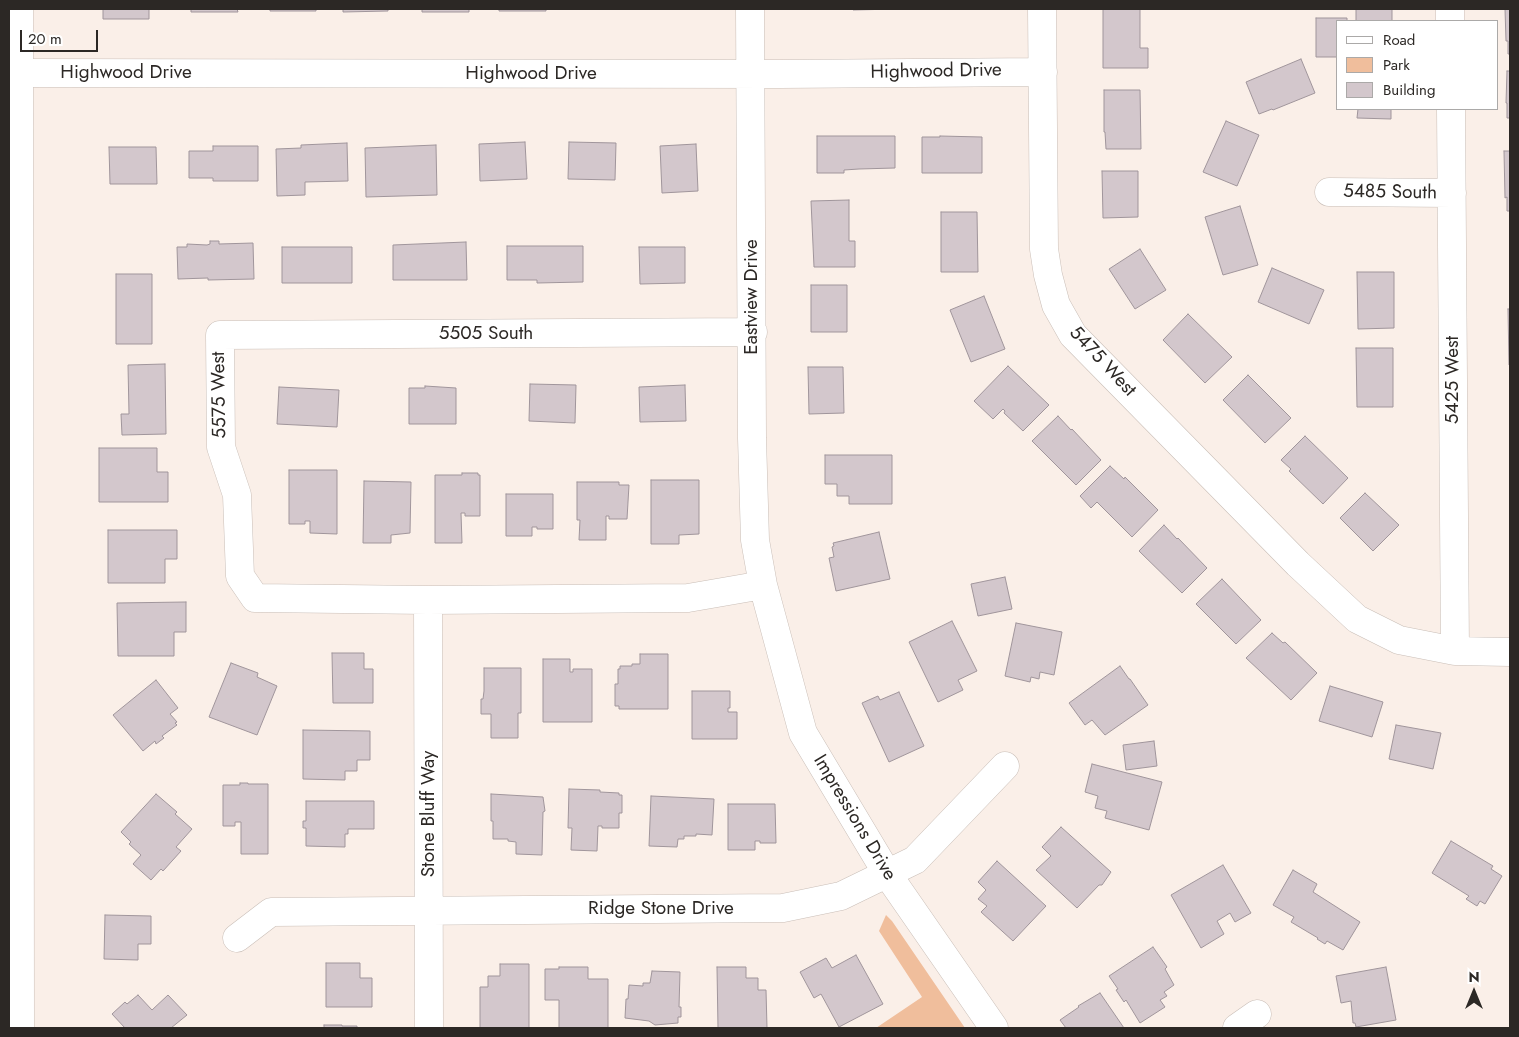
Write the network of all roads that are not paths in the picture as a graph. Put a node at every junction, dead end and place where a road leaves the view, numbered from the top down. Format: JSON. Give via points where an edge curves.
{"nodes":[{"id":1,"x":19,"y":9,"type":"edge"},
{"id":2,"x":750,"y":9,"type":"edge"},
{"id":3,"x":1042,"y":9,"type":"edge"},
{"id":4,"x":1043,"y":72,"type":"junction"},
{"id":5,"x":19,"y":73,"type":"junction"},
{"id":6,"x":751,"y":74,"type":"junction"},
{"id":7,"x":1451,"y":110,"type":"edge"},
{"id":8,"x":1329,"y":192,"type":"dead end"},
{"id":9,"x":1452,"y":193,"type":"junction"},
{"id":10,"x":753,"y":332,"type":"junction"},
{"id":11,"x":220,"y":335,"type":"joint"},
{"id":12,"x":763,"y":585,"type":"junction"},
{"id":13,"x":428,"y":600,"type":"junction"},
{"id":14,"x":1455,"y":651,"type":"junction"},
{"id":15,"x":1510,"y":652,"type":"edge"},
{"id":16,"x":1005,"y":766,"type":"dead end"},
{"id":17,"x":888,"y":875,"type":"junction"},
{"id":18,"x":430,"y":909,"type":"junction"},
{"id":19,"x":236,"y":938,"type":"dead end"},
{"id":20,"x":20,"y":1028,"type":"edge"},
{"id":21,"x":430,"y":1028,"type":"edge"},
{"id":22,"x":994,"y":1028,"type":"edge"}],
"edges":[{"from":1,"to":5,"type":"street"},
{"from":2,"to":6,"type":"street","name":"Eastview Drive"},
{"from":3,"to":4,"type":"street","name":"5475 West"},
{"from":4,"to":6,"type":"street","name":"Highwood Drive"},
{"from":4,"to":14,"type":"street","name":"5475 West","via":[[1044,249],[1056,305],[1073,335],[1298,564],[1357,619],[1399,640]]},
{"from":5,"to":6,"type":"street","name":"Highwood Drive"},
{"from":5,"to":20,"type":"street"},
{"from":6,"to":10,"type":"street","name":"Eastview Drive"},
{"from":7,"to":9,"type":"street","name":"5425 West"},
{"from":8,"to":9,"type":"street","name":"5485 South"},
{"from":9,"to":14,"type":"street","name":"5425 West"},
{"from":10,"to":11,"type":"street","name":"5505 South"},
{"from":10,"to":12,"type":"street","name":"Eastview Drive","via":[[755,531]]},
{"from":11,"to":13,"type":"street","name":"5575 West","via":[[221,447],[237,495],[240,576],[255,598]]},
{"from":12,"to":13,"type":"street","via":[[688,598]]},
{"from":12,"to":17,"type":"street","name":"Impressions Drive","via":[[803,733]]},
{"from":13,"to":18,"type":"street","name":"Stone Bluff Way"},
{"from":14,"to":15,"type":"street","name":"5475 West"},
{"from":16,"to":17,"type":"street","name":"Ridge Stone Drive","via":[[915,860]]},
{"from":17,"to":18,"type":"street","name":"Ridge Stone Drive","via":[[841,896],[783,908]]},
{"from":17,"to":22,"type":"street","name":"Impressions Drive"},
{"from":18,"to":19,"type":"street","name":"Ridge Stone Drive","via":[[270,912]]},
{"from":18,"to":21,"type":"street","name":"Stone Bluff Way"}]}
